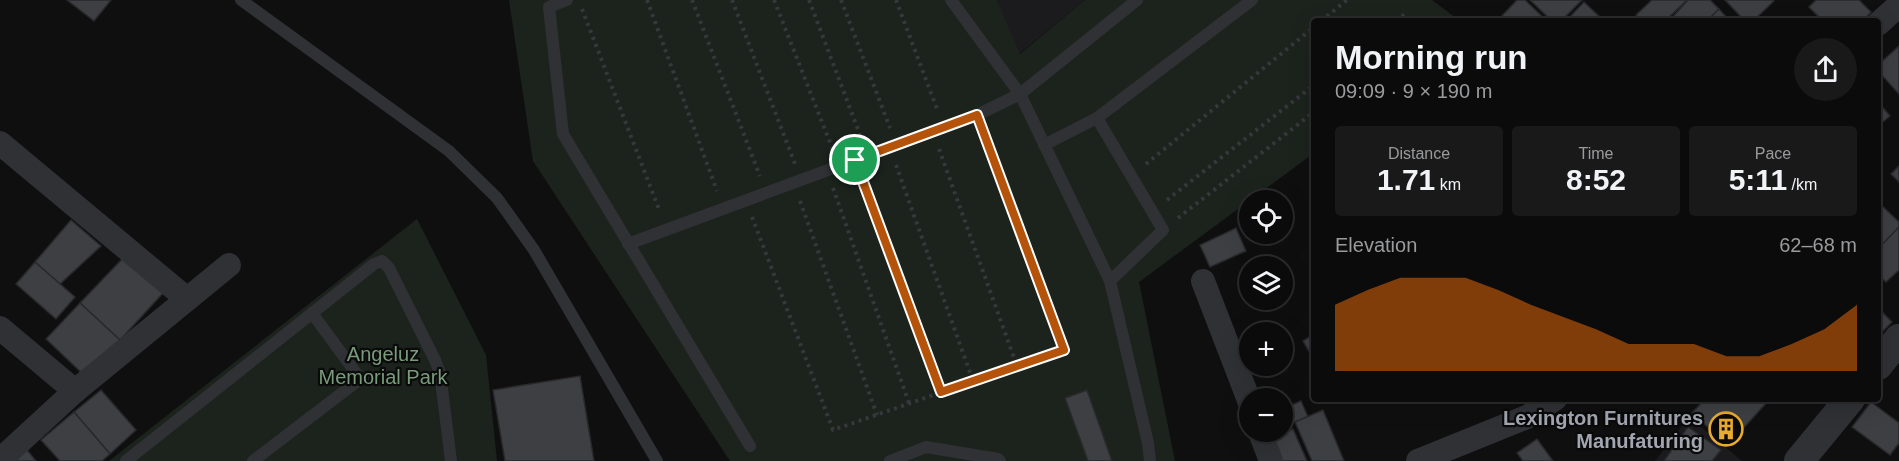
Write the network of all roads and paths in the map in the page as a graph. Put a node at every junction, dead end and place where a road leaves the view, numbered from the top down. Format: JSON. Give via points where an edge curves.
{"nodes":[{"id":1,"x":241,"y":0,"type":"edge"},
{"id":2,"x":567,"y":0,"type":"edge"},
{"id":3,"x":579,"y":0,"type":"edge"},
{"id":4,"x":647,"y":0,"type":"edge"},
{"id":5,"x":692,"y":0,"type":"edge"},
{"id":6,"x":732,"y":0,"type":"edge"},
{"id":7,"x":774,"y":0,"type":"edge"},
{"id":8,"x":809,"y":0,"type":"edge"},
{"id":9,"x":841,"y":0,"type":"edge"},
{"id":10,"x":896,"y":0,"type":"edge"},
{"id":11,"x":951,"y":0,"type":"edge"},
{"id":12,"x":1137,"y":0,"type":"edge"},
{"id":13,"x":1252,"y":0,"type":"edge"},
{"id":14,"x":1347,"y":0,"type":"edge"},
{"id":15,"x":1899,"y":5,"type":"edge"},
{"id":16,"x":1407,"y":12,"type":"dead end"},
{"id":17,"x":1325,"y":18,"type":"edge"},
{"id":18,"x":1400,"y":18,"type":"edge"},
{"id":19,"x":1881,"y":21,"type":"edge"},
{"id":20,"x":1311,"y":29,"type":"edge"},
{"id":21,"x":1311,"y":87,"type":"edge"},
{"id":22,"x":1020,"y":94,"type":"junction"},
{"id":23,"x":1311,"y":114,"type":"edge"},
{"id":24,"x":977,"y":115,"type":"junction"},
{"id":25,"x":1096,"y":118,"type":"junction"},
{"id":26,"x":938,"y":129,"type":"junction"},
{"id":27,"x":0,"y":143,"type":"edge"},
{"id":28,"x":1044,"y":145,"type":"junction"},
{"id":29,"x":893,"y":146,"type":"junction"},
{"id":30,"x":867,"y":156,"type":"junction"},
{"id":31,"x":855,"y":160,"type":"junction"},
{"id":32,"x":833,"y":168,"type":"junction"},
{"id":33,"x":1131,"y":176,"type":"junction"},
{"id":34,"x":797,"y":182,"type":"junction"},
{"id":35,"x":767,"y":193,"type":"junction"},
{"id":36,"x":746,"y":201,"type":"junction"},
{"id":37,"x":724,"y":209,"type":"junction"},
{"id":38,"x":1152,"y":212,"type":"junction"},
{"id":39,"x":667,"y":230,"type":"junction"},
{"id":40,"x":1163,"y":230,"type":"junction"},
{"id":41,"x":628,"y":244,"type":"junction"},
{"id":42,"x":229,"y":265,"type":"dead end"},
{"id":43,"x":1203,"y":281,"type":"dead end"},
{"id":44,"x":1110,"y":282,"type":"junction"},
{"id":45,"x":187,"y":299,"type":"junction"},
{"id":46,"x":312,"y":313,"type":"junction"},
{"id":47,"x":0,"y":328,"type":"edge"},
{"id":48,"x":1899,"y":339,"type":"edge"},
{"id":49,"x":1881,"y":361,"type":"edge"},
{"id":50,"x":1017,"y":366,"type":"junction"},
{"id":51,"x":973,"y":381,"type":"junction"},
{"id":52,"x":1244,"y":388,"type":"edge"},
{"id":53,"x":75,"y":391,"type":"junction"},
{"id":54,"x":941,"y":392,"type":"junction"},
{"id":55,"x":1550,"y":402,"type":"edge"},
{"id":56,"x":1848,"y":402,"type":"edge"},
{"id":57,"x":909,"y":404,"type":"junction"},
{"id":58,"x":877,"y":415,"type":"junction"},
{"id":59,"x":1264,"y":442,"type":"edge"},
{"id":60,"x":750,"y":446,"type":"dead end"},
{"id":61,"x":0,"y":460,"type":"edge"},
{"id":62,"x":126,"y":461,"type":"edge"},
{"id":63,"x":253,"y":461,"type":"edge"},
{"id":64,"x":452,"y":461,"type":"edge"},
{"id":65,"x":657,"y":461,"type":"edge"},
{"id":66,"x":890,"y":461,"type":"edge"},
{"id":67,"x":1000,"y":461,"type":"edge"},
{"id":68,"x":1150,"y":461,"type":"edge"},
{"id":69,"x":1271,"y":461,"type":"edge"},
{"id":70,"x":1418,"y":461,"type":"edge"},
{"id":71,"x":1799,"y":461,"type":"edge"}],
"edges":[{"from":1,"to":65,"type":"lane","via":[[448,151],[497,198],[534,250]]},
{"from":2,"to":41,"type":"lane","via":[[549,7],[563,134]]},
{"from":3,"to":39,"type":"path"},
{"from":4,"to":37,"type":"path"},
{"from":5,"to":35,"type":"path"},
{"from":6,"to":34,"type":"path"},
{"from":7,"to":32,"type":"path"},
{"from":8,"to":30,"type":"path"},
{"from":9,"to":29,"type":"path"},
{"from":10,"to":26,"type":"path"},
{"from":11,"to":22,"type":"lane"},
{"from":12,"to":22,"type":"lane"},
{"from":13,"to":25,"type":"lane"},
{"from":14,"to":17,"type":"path"},
{"from":15,"to":19,"type":"street"},
{"from":16,"to":18,"type":"path"},
{"from":20,"to":33,"type":"path"},
{"from":21,"to":38,"type":"path"},
{"from":22,"to":24,"type":"lane"},
{"from":22,"to":28,"type":"lane"},
{"from":23,"to":40,"type":"path"},
{"from":24,"to":26,"type":"lane"},
{"from":24,"to":50,"type":"path","via":[[1064,350]]},
{"from":25,"to":28,"type":"lane"},
{"from":25,"to":33,"type":"lane"},
{"from":26,"to":29,"type":"lane"},
{"from":26,"to":50,"type":"path"},
{"from":27,"to":45,"type":"street"},
{"from":28,"to":44,"type":"lane"},
{"from":29,"to":30,"type":"lane"},
{"from":29,"to":51,"type":"path"},
{"from":30,"to":31,"type":"lane"},
{"from":31,"to":32,"type":"lane"},
{"from":31,"to":54,"type":"path"},
{"from":32,"to":34,"type":"lane"},
{"from":32,"to":57,"type":"path"},
{"from":33,"to":38,"type":"lane"},
{"from":34,"to":35,"type":"lane"},
{"from":34,"to":58,"type":"path"},
{"from":35,"to":36,"type":"lane"},
{"from":36,"to":37,"type":"lane"},
{"from":36,"to":58,"type":"path","via":[[832,430]]},
{"from":37,"to":39,"type":"lane"},
{"from":38,"to":40,"type":"lane"},
{"from":39,"to":41,"type":"lane"},
{"from":40,"to":44,"type":"lane"},
{"from":41,"to":60,"type":"lane"},
{"from":42,"to":45,"type":"street"},
{"from":43,"to":52,"type":"street"},
{"from":44,"to":68,"type":"lane"},
{"from":45,"to":53,"type":"street"},
{"from":46,"to":62,"type":"lane"},
{"from":46,"to":63,"type":"lane","via":[[358,378]]},
{"from":46,"to":64,"type":"lane","via":[[374,264],[382,261],[389,268],[440,373]]},
{"from":47,"to":53,"type":"street"},
{"from":48,"to":49,"type":"street"},
{"from":50,"to":51,"type":"path"},
{"from":51,"to":54,"type":"path"},
{"from":53,"to":61,"type":"street"},
{"from":54,"to":57,"type":"path"},
{"from":55,"to":70,"type":"street","via":[[1527,417]]},
{"from":56,"to":71,"type":"street"},
{"from":57,"to":58,"type":"path"},
{"from":59,"to":69,"type":"street"},
{"from":66,"to":67,"type":"lane","via":[[926,447]]}]}
